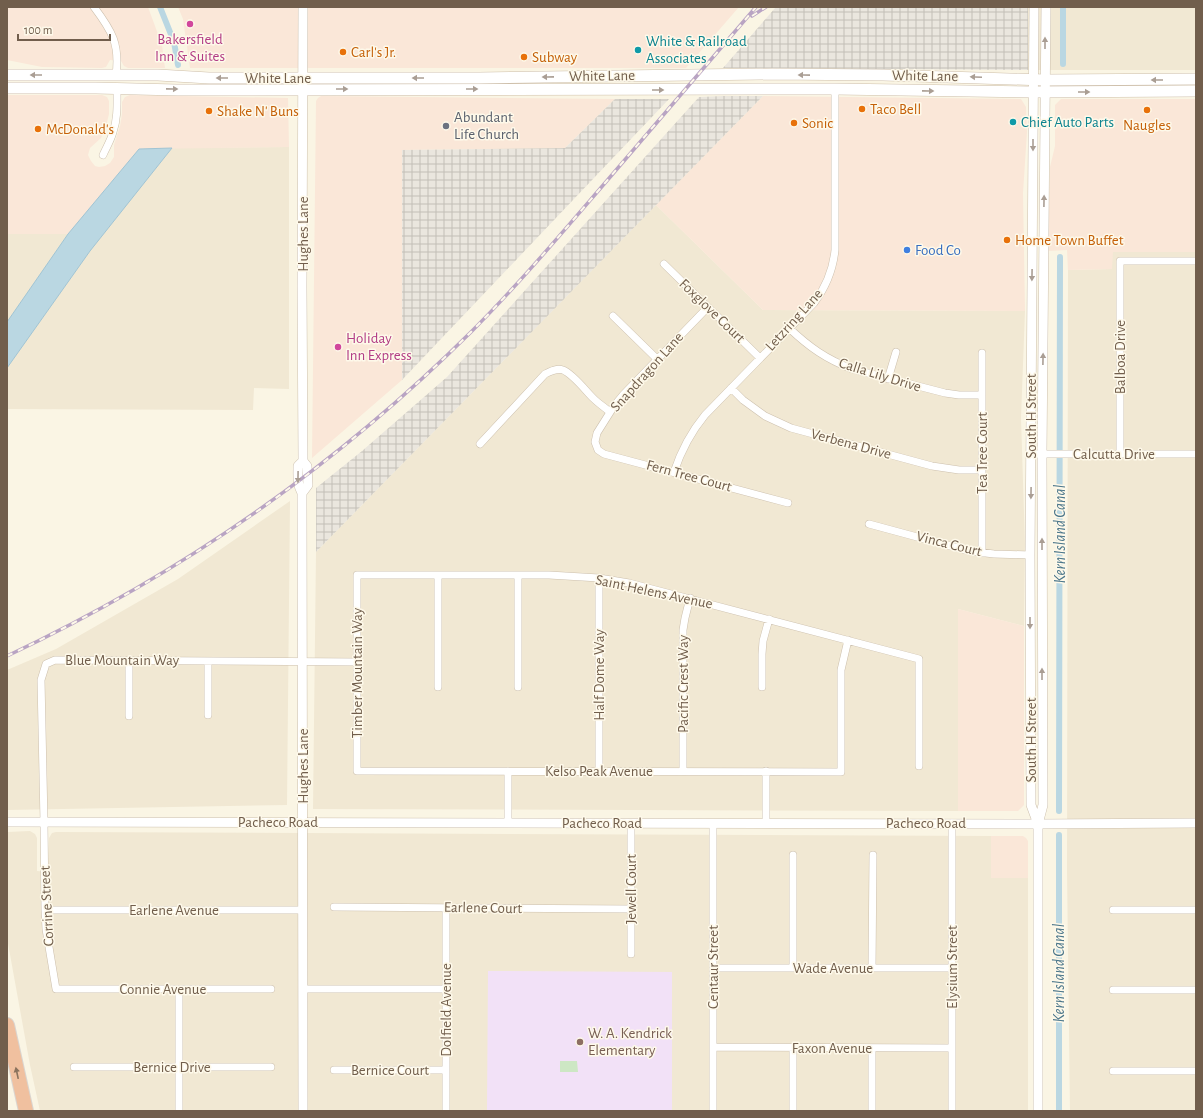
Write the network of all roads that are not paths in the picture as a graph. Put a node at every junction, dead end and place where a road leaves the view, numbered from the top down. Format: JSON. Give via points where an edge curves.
{"nodes":[{"id":1,"x":94,"y":7,"type":"edge"},
{"id":2,"x":304,"y":7,"type":"edge"},
{"id":3,"x":1034,"y":7,"type":"edge"},
{"id":4,"x":1042,"y":7,"type":"edge"},
{"id":5,"x":1046,"y":7,"type":"edge"},
{"id":6,"x":1046,"y":29,"type":"junction"},
{"id":7,"x":773,"y":74,"type":"junction"},
{"id":8,"x":7,"y":75,"type":"edge"},
{"id":9,"x":116,"y":75,"type":"junction"},
{"id":10,"x":158,"y":75,"type":"junction"},
{"id":11,"x":837,"y":75,"type":"junction"},
{"id":12,"x":883,"y":75,"type":"junction"},
{"id":13,"x":668,"y":76,"type":"junction"},
{"id":14,"x":925,"y":76,"type":"junction"},
{"id":15,"x":1033,"y":79,"type":"junction"},
{"id":16,"x":1045,"y":80,"type":"junction"},
{"id":17,"x":1196,"y":80,"type":"edge"},
{"id":18,"x":303,"y":83,"type":"junction"},
{"id":19,"x":7,"y":88,"type":"edge"},
{"id":20,"x":48,"y":88,"type":"junction"},
{"id":21,"x":117,"y":88,"type":"junction"},
{"id":22,"x":629,"y":90,"type":"junction"},
{"id":23,"x":707,"y":90,"type":"junction"},
{"id":24,"x":774,"y":90,"type":"junction"},
{"id":25,"x":835,"y":90,"type":"junction"},
{"id":26,"x":885,"y":90,"type":"junction"},
{"id":27,"x":1196,"y":91,"type":"edge"},
{"id":28,"x":1033,"y":92,"type":"junction"},
{"id":29,"x":1045,"y":92,"type":"junction"},
{"id":30,"x":103,"y":155,"type":"dead end"},
{"id":31,"x":1032,"y":213,"type":"junction"},
{"id":32,"x":1196,"y":260,"type":"edge"},
{"id":33,"x":1044,"y":261,"type":"junction"},
{"id":34,"x":664,"y":264,"type":"dead end"},
{"id":35,"x":708,"y":307,"type":"junction"},
{"id":36,"x":613,"y":316,"type":"dead end"},
{"id":37,"x":790,"y":328,"type":"junction"},
{"id":38,"x":896,"y":352,"type":"dead end"},
{"id":39,"x":982,"y":353,"type":"dead end"},
{"id":40,"x":760,"y":358,"type":"junction"},
{"id":41,"x":657,"y":359,"type":"junction"},
{"id":42,"x":888,"y":379,"type":"junction"},
{"id":43,"x":731,"y":388,"type":"junction"},
{"id":44,"x":982,"y":395,"type":"junction"},
{"id":45,"x":610,"y":412,"type":"junction"},
{"id":46,"x":596,"y":442,"type":"joint"},
{"id":47,"x":480,"y":444,"type":"dead end"},
{"id":48,"x":1031,"y":454,"type":"junction"},
{"id":49,"x":1042,"y":454,"type":"junction"},
{"id":50,"x":1120,"y":454,"type":"junction"},
{"id":51,"x":1196,"y":454,"type":"edge"},
{"id":52,"x":982,"y":470,"type":"junction"},
{"id":53,"x":674,"y":472,"type":"junction"},
{"id":54,"x":788,"y":503,"type":"dead end"},
{"id":55,"x":869,"y":524,"type":"dead end"},
{"id":56,"x":982,"y":553,"type":"junction"},
{"id":57,"x":1030,"y":555,"type":"junction"},
{"id":58,"x":357,"y":575,"type":"joint"},
{"id":59,"x":438,"y":575,"type":"junction"},
{"id":60,"x":518,"y":575,"type":"junction"},
{"id":61,"x":599,"y":578,"type":"junction"},
{"id":62,"x":690,"y":598,"type":"junction"},
{"id":63,"x":1042,"y":612,"type":"junction"},
{"id":64,"x":769,"y":619,"type":"junction"},
{"id":65,"x":848,"y":640,"type":"junction"},
{"id":66,"x":129,"y":660,"type":"junction"},
{"id":67,"x":208,"y":661,"type":"junction"},
{"id":68,"x":303,"y":662,"type":"junction"},
{"id":69,"x":357,"y":662,"type":"junction"},
{"id":70,"x":438,"y":687,"type":"dead end"},
{"id":71,"x":518,"y":687,"type":"dead end"},
{"id":72,"x":762,"y":687,"type":"dead end"},
{"id":73,"x":1031,"y":688,"type":"junction"},
{"id":74,"x":208,"y":715,"type":"dead end"},
{"id":75,"x":129,"y":716,"type":"dead end"},
{"id":76,"x":1043,"y":739,"type":"junction"},
{"id":77,"x":919,"y":766,"type":"dead end"},
{"id":78,"x":357,"y":771,"type":"joint"},
{"id":79,"x":508,"y":771,"type":"junction"},
{"id":80,"x":599,"y":771,"type":"junction"},
{"id":81,"x":682,"y":771,"type":"junction"},
{"id":82,"x":766,"y":771,"type":"junction"},
{"id":83,"x":7,"y":822,"type":"edge"},
{"id":84,"x":44,"y":822,"type":"junction"},
{"id":85,"x":303,"y":822,"type":"junction"},
{"id":86,"x":508,"y":823,"type":"junction"},
{"id":87,"x":631,"y":823,"type":"junction"},
{"id":88,"x":713,"y":823,"type":"junction"},
{"id":89,"x":766,"y":823,"type":"junction"},
{"id":90,"x":952,"y":823,"type":"junction"},
{"id":91,"x":1196,"y":823,"type":"edge"},
{"id":92,"x":1038,"y":824,"type":"junction"},
{"id":93,"x":793,"y":855,"type":"dead end"},
{"id":94,"x":873,"y":855,"type":"dead end"},
{"id":95,"x":334,"y":907,"type":"dead end"},
{"id":96,"x":446,"y":908,"type":"junction"},
{"id":97,"x":631,"y":909,"type":"junction"},
{"id":98,"x":44,"y":910,"type":"junction"},
{"id":99,"x":303,"y":910,"type":"junction"},
{"id":100,"x":1113,"y":910,"type":"dead end"},
{"id":101,"x":1196,"y":910,"type":"edge"},
{"id":102,"x":631,"y":954,"type":"dead end"},
{"id":103,"x":713,"y":968,"type":"junction"},
{"id":104,"x":793,"y":968,"type":"junction"},
{"id":105,"x":872,"y":968,"type":"junction"},
{"id":106,"x":952,"y":968,"type":"junction"},
{"id":107,"x":56,"y":989,"type":"joint"},
{"id":108,"x":179,"y":989,"type":"junction"},
{"id":109,"x":271,"y":989,"type":"dead end"},
{"id":110,"x":303,"y":989,"type":"junction"},
{"id":111,"x":446,"y":989,"type":"junction"},
{"id":112,"x":1113,"y":990,"type":"dead end"},
{"id":113,"x":1196,"y":990,"type":"edge"},
{"id":114,"x":7,"y":1025,"type":"edge"},
{"id":115,"x":713,"y":1048,"type":"junction"},
{"id":116,"x":793,"y":1048,"type":"junction"},
{"id":117,"x":872,"y":1048,"type":"junction"},
{"id":118,"x":952,"y":1048,"type":"junction"},
{"id":119,"x":74,"y":1067,"type":"dead end"},
{"id":120,"x":179,"y":1067,"type":"junction"},
{"id":121,"x":271,"y":1067,"type":"dead end"},
{"id":122,"x":334,"y":1070,"type":"dead end"},
{"id":123,"x":446,"y":1070,"type":"junction"},
{"id":124,"x":1113,"y":1071,"type":"dead end"},
{"id":125,"x":1196,"y":1071,"type":"edge"},
{"id":126,"x":26,"y":1111,"type":"edge"},
{"id":127,"x":179,"y":1111,"type":"edge"},
{"id":128,"x":303,"y":1111,"type":"edge"},
{"id":129,"x":446,"y":1111,"type":"edge"},
{"id":130,"x":713,"y":1111,"type":"edge"},
{"id":131,"x":792,"y":1111,"type":"edge"},
{"id":132,"x":872,"y":1111,"type":"edge"},
{"id":133,"x":952,"y":1111,"type":"edge"},
{"id":134,"x":1038,"y":1111,"type":"edge"}],
"edges":[{"from":1,"to":9,"type":"street","via":[[106,22],[114,41]]},
{"from":2,"to":18,"type":"street","name":"Hughes Lane"},
{"from":3,"to":15,"type":"street","name":"South H Street"},
{"from":4,"to":6,"type":"street"},
{"from":5,"to":6,"type":"street","name":"South H Street"},
{"from":16,"to":6,"type":"street","name":"South H Street","one_way":true},
{"from":11,"to":7,"type":"main road","name":"White Lane","one_way":true},
{"from":7,"to":13,"type":"main road","name":"White Lane"},
{"from":7,"to":23,"type":"main road","via":[[718,84]]},
{"from":9,"to":8,"type":"main road","name":"White Lane","one_way":true},
{"from":9,"to":10,"type":"main road","name":"White Lane"},
{"from":9,"to":20,"type":"main road","via":[[108,81],[58,82]]},
{"from":18,"to":10,"type":"main road","name":"White Lane","one_way":true},
{"from":10,"to":21,"type":"main road","via":[[150,81],[124,82]]},
{"from":11,"to":12,"type":"main road","name":"White Lane"},
{"from":11,"to":24,"type":"main road","via":[[822,84]]},
{"from":12,"to":14,"type":"main road","name":"White Lane"},
{"from":12,"to":25,"type":"main road","via":[[840,86]]},
{"from":13,"to":18,"type":"main road","name":"White Lane","one_way":true},
{"from":13,"to":22,"type":"main road","via":[[639,83]]},
{"from":15,"to":14,"type":"main road","name":"White Lane","one_way":true},
{"from":14,"to":26,"type":"main road","via":[[920,81]]},
{"from":15,"to":16,"type":"main road","name":"White Lane"},
{"from":15,"to":28,"type":"street","name":"South H Street"},
{"from":17,"to":16,"type":"main road","name":"White Lane","one_way":true},
{"from":16,"to":29,"type":"street","name":"South H Street"},
{"from":21,"to":18,"type":"main road","name":"White Lane","one_way":true,"via":[[177,90]]},
{"from":18,"to":22,"type":"main road","name":"White Lane","one_way":true},
{"from":18,"to":68,"type":"street","name":"Hughes Lane","via":[[303,461],[307,466],[308,485],[302,493]]},
{"from":19,"to":20,"type":"main road","name":"White Lane"},
{"from":20,"to":21,"type":"main road","name":"White Lane"},
{"from":21,"to":30,"type":"street","via":[[115,124]]},
{"from":22,"to":23,"type":"main road","name":"White Lane","one_way":true},
{"from":23,"to":24,"type":"main road","name":"White Lane"},
{"from":24,"to":25,"type":"main road","name":"White Lane"},
{"from":25,"to":26,"type":"main road","name":"White Lane"},
{"from":25,"to":37,"type":"street","name":"Letzring Lane","via":[[834,261],[821,294]]},
{"from":26,"to":28,"type":"main road","name":"White Lane","one_way":true},
{"from":29,"to":27,"type":"main road","name":"White Lane","one_way":true},
{"from":28,"to":29,"type":"main road","name":"White Lane"},
{"from":28,"to":31,"type":"street","name":"South H Street","one_way":true},
{"from":33,"to":29,"type":"street","name":"South H Street","one_way":true},
{"from":31,"to":33,"type":"street","via":[[1037,218]]},
{"from":31,"to":48,"type":"street","name":"South H Street","one_way":true},
{"from":32,"to":50,"type":"street","name":"Balboa Drive","via":[[1120,261]]},
{"from":49,"to":33,"type":"street","name":"South H Street","one_way":true},
{"from":34,"to":35,"type":"street","name":"Foxglove Court"},
{"from":35,"to":40,"type":"street","name":"Foxglove Court"},
{"from":35,"to":41,"type":"street","name":"Snapdragon Lane"},
{"from":36,"to":41,"type":"street"},
{"from":37,"to":40,"type":"street","name":"Letzring Lane"},
{"from":37,"to":42,"type":"street","name":"Calla Lily Drive","via":[[815,350],[838,364]]},
{"from":38,"to":42,"type":"street"},
{"from":39,"to":44,"type":"street","name":"Tea Tree Court"},
{"from":40,"to":43,"type":"street","name":"Letzring Lane"},
{"from":41,"to":45,"type":"street","name":"Snapdragon Lane","via":[[623,394]]},
{"from":42,"to":44,"type":"street","name":"Calla Lily Drive","via":[[944,393]]},
{"from":43,"to":52,"type":"street","name":"Verbena Drive","via":[[760,413],[791,428],[945,469]]},
{"from":43,"to":53,"type":"street","name":"Letzring Lane","via":[[705,415],[690,436]]},
{"from":44,"to":52,"type":"street","name":"Tea Tree Court"},
{"from":45,"to":46,"type":"street","name":"Snapdragon Lane","via":[[597,433]]},
{"from":45,"to":47,"type":"street","via":[[594,400],[569,374],[559,369],[545,374]]},
{"from":46,"to":53,"type":"street","name":"Fern Tree Court","via":[[598,450],[604,454]]},
{"from":48,"to":49,"type":"street","name":"Calcutta Drive"},
{"from":48,"to":57,"type":"street","name":"South H Street","one_way":true},
{"from":49,"to":50,"type":"street","name":"Calcutta Drive"},
{"from":63,"to":49,"type":"street","name":"South H Street","one_way":true},
{"from":50,"to":51,"type":"street","name":"Calcutta Drive"},
{"from":52,"to":56,"type":"street","name":"Tea Tree Court"},
{"from":53,"to":54,"type":"street","name":"Fern Tree Court"},
{"from":55,"to":56,"type":"street","name":"Vinca Court"},
{"from":56,"to":57,"type":"street","name":"Vinca Court"},
{"from":57,"to":63,"type":"street","via":[[1037,565]]},
{"from":57,"to":73,"type":"street","name":"South H Street","one_way":true},
{"from":58,"to":59,"type":"street","name":"Saint Helens Avenue"},
{"from":58,"to":69,"type":"street","name":"Timber Mountain Way"},
{"from":59,"to":60,"type":"street","name":"Saint Helens Avenue"},
{"from":59,"to":70,"type":"street"},
{"from":60,"to":61,"type":"street","name":"Saint Helens Avenue"},
{"from":60,"to":71,"type":"street"},
{"from":61,"to":62,"type":"street","name":"Saint Helens Avenue"},
{"from":61,"to":80,"type":"street","name":"Half Dome Way"},
{"from":62,"to":64,"type":"street","name":"Saint Helens Avenue"},
{"from":62,"to":81,"type":"street","name":"Pacific Crest Way","via":[[683,630]]},
{"from":76,"to":63,"type":"street","name":"South H Street","one_way":true},
{"from":64,"to":65,"type":"street","name":"Saint Helens Avenue"},
{"from":64,"to":72,"type":"street","via":[[763,641]]},
{"from":65,"to":77,"type":"street","name":"Saint Helens Avenue","via":[[919,659]]},
{"from":65,"to":82,"type":"street","name":"Kelso Peak Avenue","via":[[841,670],[840,772]]},
{"from":66,"to":67,"type":"street","name":"Blue Mountain Way"},
{"from":66,"to":75,"type":"street"},
{"from":66,"to":84,"type":"street","name":"Blue Mountain Way","via":[[55,660],[46,664],[41,680]]},
{"from":67,"to":68,"type":"street","name":"Blue Mountain Way"},
{"from":67,"to":74,"type":"street"},
{"from":68,"to":69,"type":"street","name":"Blue Mountain Way"},
{"from":68,"to":85,"type":"street","name":"Hughes Lane"},
{"from":69,"to":78,"type":"street","name":"Timber Mountain Way"},
{"from":73,"to":76,"type":"street","via":[[1037,693]]},
{"from":73,"to":92,"type":"street","name":"South H Street","via":[[1031,805]]},
{"from":76,"to":92,"type":"street","name":"South H Street","via":[[1043,805]]},
{"from":78,"to":79,"type":"street","name":"Kelso Peak Avenue"},
{"from":79,"to":80,"type":"street","name":"Kelso Peak Avenue"},
{"from":79,"to":86,"type":"street"},
{"from":80,"to":81,"type":"street","name":"Kelso Peak Avenue"},
{"from":81,"to":82,"type":"street","name":"Kelso Peak Avenue"},
{"from":82,"to":89,"type":"street"},
{"from":83,"to":84,"type":"street","name":"Pacheco Road"},
{"from":84,"to":85,"type":"street","name":"Pacheco Road"},
{"from":84,"to":98,"type":"street","name":"Corrine Street"},
{"from":85,"to":86,"type":"street","name":"Pacheco Road"},
{"from":85,"to":99,"type":"street","name":"Hughes Lane"},
{"from":86,"to":87,"type":"street","name":"Pacheco Road"},
{"from":87,"to":88,"type":"street","name":"Pacheco Road"},
{"from":87,"to":97,"type":"street","name":"Jewell Court"},
{"from":88,"to":89,"type":"street","name":"Pacheco Road"},
{"from":88,"to":103,"type":"street","name":"Centaur Street"},
{"from":89,"to":90,"type":"street","name":"Pacheco Road"},
{"from":90,"to":92,"type":"street","name":"Pacheco Road"},
{"from":90,"to":106,"type":"street","name":"Elysium Street"},
{"from":91,"to":92,"type":"street","name":"Pacheco Road"},
{"from":92,"to":134,"type":"street","name":"South H Street"},
{"from":93,"to":104,"type":"street"},
{"from":94,"to":105,"type":"street"},
{"from":95,"to":96,"type":"street","name":"Earlene Court"},
{"from":96,"to":97,"type":"street","name":"Earlene Court"},
{"from":96,"to":111,"type":"street","name":"Dolfield Avenue"},
{"from":97,"to":102,"type":"street","name":"Jewell Court"},
{"from":98,"to":99,"type":"street","name":"Earlene Avenue"},
{"from":98,"to":107,"type":"street","name":"Corrine Street"},
{"from":99,"to":110,"type":"street","name":"Hughes Lane"},
{"from":100,"to":101,"type":"street"},
{"from":103,"to":104,"type":"street","name":"Wade Avenue"},
{"from":103,"to":115,"type":"street","name":"Centaur Street"},
{"from":104,"to":105,"type":"street","name":"Wade Avenue"},
{"from":105,"to":106,"type":"street","name":"Wade Avenue"},
{"from":106,"to":118,"type":"street","name":"Elysium Street"},
{"from":107,"to":108,"type":"street","name":"Connie Avenue"},
{"from":108,"to":109,"type":"street","name":"Connie Avenue"},
{"from":108,"to":120,"type":"street"},
{"from":110,"to":111,"type":"street"},
{"from":110,"to":128,"type":"street","name":"Hughes Lane"},
{"from":111,"to":123,"type":"street","name":"Dolfield Avenue"},
{"from":112,"to":113,"type":"street"},
{"from":126,"to":114,"type":"highway","one_way":true},
{"from":115,"to":116,"type":"street","name":"Faxon Avenue"},
{"from":115,"to":130,"type":"street","name":"Centaur Street"},
{"from":116,"to":117,"type":"street","name":"Faxon Avenue"},
{"from":116,"to":131,"type":"street"},
{"from":117,"to":118,"type":"street","name":"Faxon Avenue"},
{"from":117,"to":132,"type":"street"},
{"from":118,"to":133,"type":"street","name":"Elysium Street"},
{"from":119,"to":120,"type":"street","name":"Bernice Drive"},
{"from":120,"to":121,"type":"street","name":"Bernice Drive"},
{"from":120,"to":127,"type":"street"},
{"from":122,"to":123,"type":"street","name":"Bernice Court"},
{"from":123,"to":129,"type":"street","name":"Dolfield Avenue"},
{"from":124,"to":125,"type":"street"}]}
